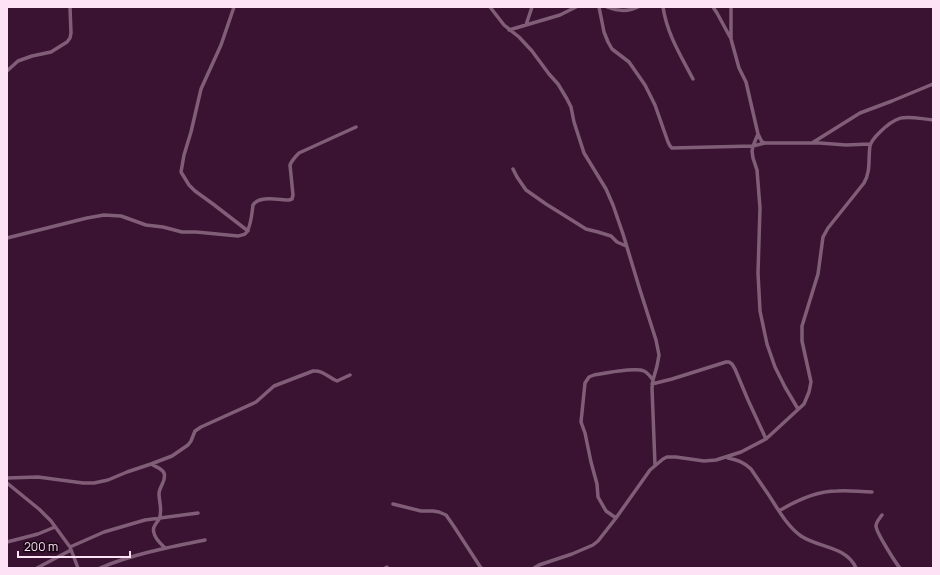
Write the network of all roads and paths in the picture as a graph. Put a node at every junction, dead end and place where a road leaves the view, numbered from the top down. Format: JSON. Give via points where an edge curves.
{"nodes":[{"id":1,"x":70,"y":7,"type":"edge"},
{"id":2,"x":234,"y":7,"type":"edge"},
{"id":3,"x":490,"y":7,"type":"edge"},
{"id":4,"x":532,"y":7,"type":"edge"},
{"id":5,"x":576,"y":7,"type":"edge"},
{"id":6,"x":599,"y":7,"type":"edge"},
{"id":7,"x":607,"y":7,"type":"edge"},
{"id":8,"x":638,"y":7,"type":"edge"},
{"id":9,"x":663,"y":7,"type":"edge"},
{"id":10,"x":713,"y":7,"type":"edge"},
{"id":11,"x":731,"y":7,"type":"edge"},
{"id":12,"x":631,"y":8,"type":"edge"},
{"id":13,"x":526,"y":25,"type":"junction"},
{"id":14,"x":510,"y":30,"type":"junction"},
{"id":15,"x":731,"y":39,"type":"junction"},
{"id":16,"x":7,"y":71,"type":"edge"},
{"id":17,"x":693,"y":79,"type":"dead end"},
{"id":18,"x":933,"y":84,"type":"edge"},
{"id":19,"x":933,"y":120,"type":"edge"},
{"id":20,"x":356,"y":126,"type":"dead end"},
{"id":21,"x":758,"y":134,"type":"junction"},
{"id":22,"x":765,"y":143,"type":"junction"},
{"id":23,"x":811,"y":143,"type":"junction"},
{"id":24,"x":870,"y":144,"type":"junction"},
{"id":25,"x":753,"y":146,"type":"junction"},
{"id":26,"x":513,"y":169,"type":"dead end"},
{"id":27,"x":248,"y":231,"type":"junction"},
{"id":28,"x":7,"y":238,"type":"edge"},
{"id":29,"x":626,"y":246,"type":"junction"},
{"id":30,"x":350,"y":375,"type":"dead end"},
{"id":31,"x":652,"y":382,"type":"junction"},
{"id":32,"x":798,"y":409,"type":"junction"},
{"id":33,"x":766,"y":439,"type":"junction"},
{"id":34,"x":726,"y":457,"type":"junction"},
{"id":35,"x":151,"y":464,"type":"junction"},
{"id":36,"x":655,"y":465,"type":"junction"},
{"id":37,"x":7,"y":478,"type":"edge"},
{"id":38,"x":7,"y":483,"type":"edge"},
{"id":39,"x":872,"y":492,"type":"dead end"},
{"id":40,"x":393,"y":504,"type":"dead end"},
{"id":41,"x":779,"y":511,"type":"junction"},
{"id":42,"x":198,"y":513,"type":"dead end"},
{"id":43,"x":882,"y":515,"type":"dead end"},
{"id":44,"x":616,"y":518,"type":"junction"},
{"id":45,"x":159,"y":519,"type":"junction"},
{"id":46,"x":55,"y":526,"type":"junction"},
{"id":47,"x":205,"y":540,"type":"dead end"},
{"id":48,"x":7,"y":542,"type":"edge"},
{"id":49,"x":164,"y":548,"type":"junction"},
{"id":50,"x":70,"y":549,"type":"junction"},
{"id":51,"x":36,"y":568,"type":"edge"},
{"id":52,"x":78,"y":568,"type":"edge"},
{"id":53,"x":100,"y":568,"type":"edge"},
{"id":54,"x":481,"y":568,"type":"edge"},
{"id":55,"x":534,"y":568,"type":"edge"},
{"id":56,"x":856,"y":568,"type":"edge"},
{"id":57,"x":900,"y":568,"type":"edge"}],
"edges":[{"from":1,"to":16,"type":"street","via":[[71,33],[67,42],[51,52],[18,61]]},
{"from":2,"to":27,"type":"street","via":[[221,45],[201,89],[181,172],[195,191]]},
{"from":3,"to":14,"type":"street"},
{"from":4,"to":13,"type":"street"},
{"from":5,"to":13,"type":"street","via":[[560,15]]},
{"from":6,"to":25,"type":"street","via":[[608,42],[612,49],[630,62],[645,85],[672,148]]},
{"from":7,"to":12,"type":"street","via":[[617,10]]},
{"from":8,"to":12,"type":"street"},
{"from":9,"to":17,"type":"street","via":[[672,39]]},
{"from":10,"to":15,"type":"street"},
{"from":11,"to":15,"type":"street"},
{"from":13,"to":14,"type":"street"},
{"from":14,"to":29,"type":"street","via":[[532,51],[567,99],[584,153],[606,189]]},
{"from":15,"to":21,"type":"street","via":[[746,82]]},
{"from":18,"to":23,"type":"street","via":[[860,113]]},
{"from":19,"to":24,"type":"street","via":[[903,117],[892,122]]},
{"from":20,"to":27,"type":"street","via":[[299,153],[290,165],[292,199],[261,199],[254,202]]},
{"from":21,"to":22,"type":"street"},
{"from":21,"to":25,"type":"street"},
{"from":22,"to":23,"type":"street"},
{"from":22,"to":25,"type":"street"},
{"from":23,"to":24,"type":"street"},
{"from":24,"to":32,"type":"street","via":[[867,178],[828,228],[821,243],[818,274],[802,326],[810,386],[804,404]]},
{"from":25,"to":32,"type":"street","via":[[759,182],[760,311],[775,366]]},
{"from":26,"to":29,"type":"street","via":[[526,190],[546,204],[586,229],[611,236]]},
{"from":27,"to":28,"type":"street","via":[[238,236],[182,232],[146,225],[121,216],[104,215]]},
{"from":29,"to":31,"type":"street","via":[[659,355]]},
{"from":30,"to":35,"type":"street","via":[[337,381],[318,370],[274,386],[256,402],[195,431],[188,445],[172,456]]},
{"from":31,"to":33,"type":"street","via":[[672,379],[729,362],[735,369]]},
{"from":31,"to":36,"type":"street"},
{"from":31,"to":44,"type":"street","via":[[643,370],[631,370],[589,376],[585,383],[582,422],[598,497],[606,510]]},
{"from":32,"to":33,"type":"street"},
{"from":33,"to":34,"type":"street"},
{"from":34,"to":36,"type":"street","via":[[704,461],[671,457]]},
{"from":34,"to":41,"type":"street","via":[[741,461],[751,469]]},
{"from":35,"to":37,"type":"street","via":[[94,483],[38,477]]},
{"from":35,"to":45,"type":"street","via":[[160,468],[164,474],[159,492]]},
{"from":36,"to":44,"type":"street"},
{"from":38,"to":46,"type":"street"},
{"from":39,"to":41,"type":"street","via":[[821,493],[801,498]]},
{"from":40,"to":54,"type":"street","via":[[439,512],[446,516]]},
{"from":41,"to":56,"type":"street","via":[[801,536],[841,552],[853,561]]},
{"from":42,"to":45,"type":"street"},
{"from":43,"to":57,"type":"street","via":[[876,524],[877,531]]},
{"from":44,"to":55,"type":"street","via":[[592,545]]},
{"from":45,"to":49,"type":"street","via":[[155,523],[154,534]]},
{"from":45,"to":50,"type":"street","via":[[145,520],[104,532]]},
{"from":46,"to":48,"type":"street","via":[[38,534]]},
{"from":46,"to":50,"type":"street"},
{"from":47,"to":49,"type":"street"},
{"from":49,"to":53,"type":"street"},
{"from":50,"to":51,"type":"street"},
{"from":50,"to":52,"type":"street"}]}
